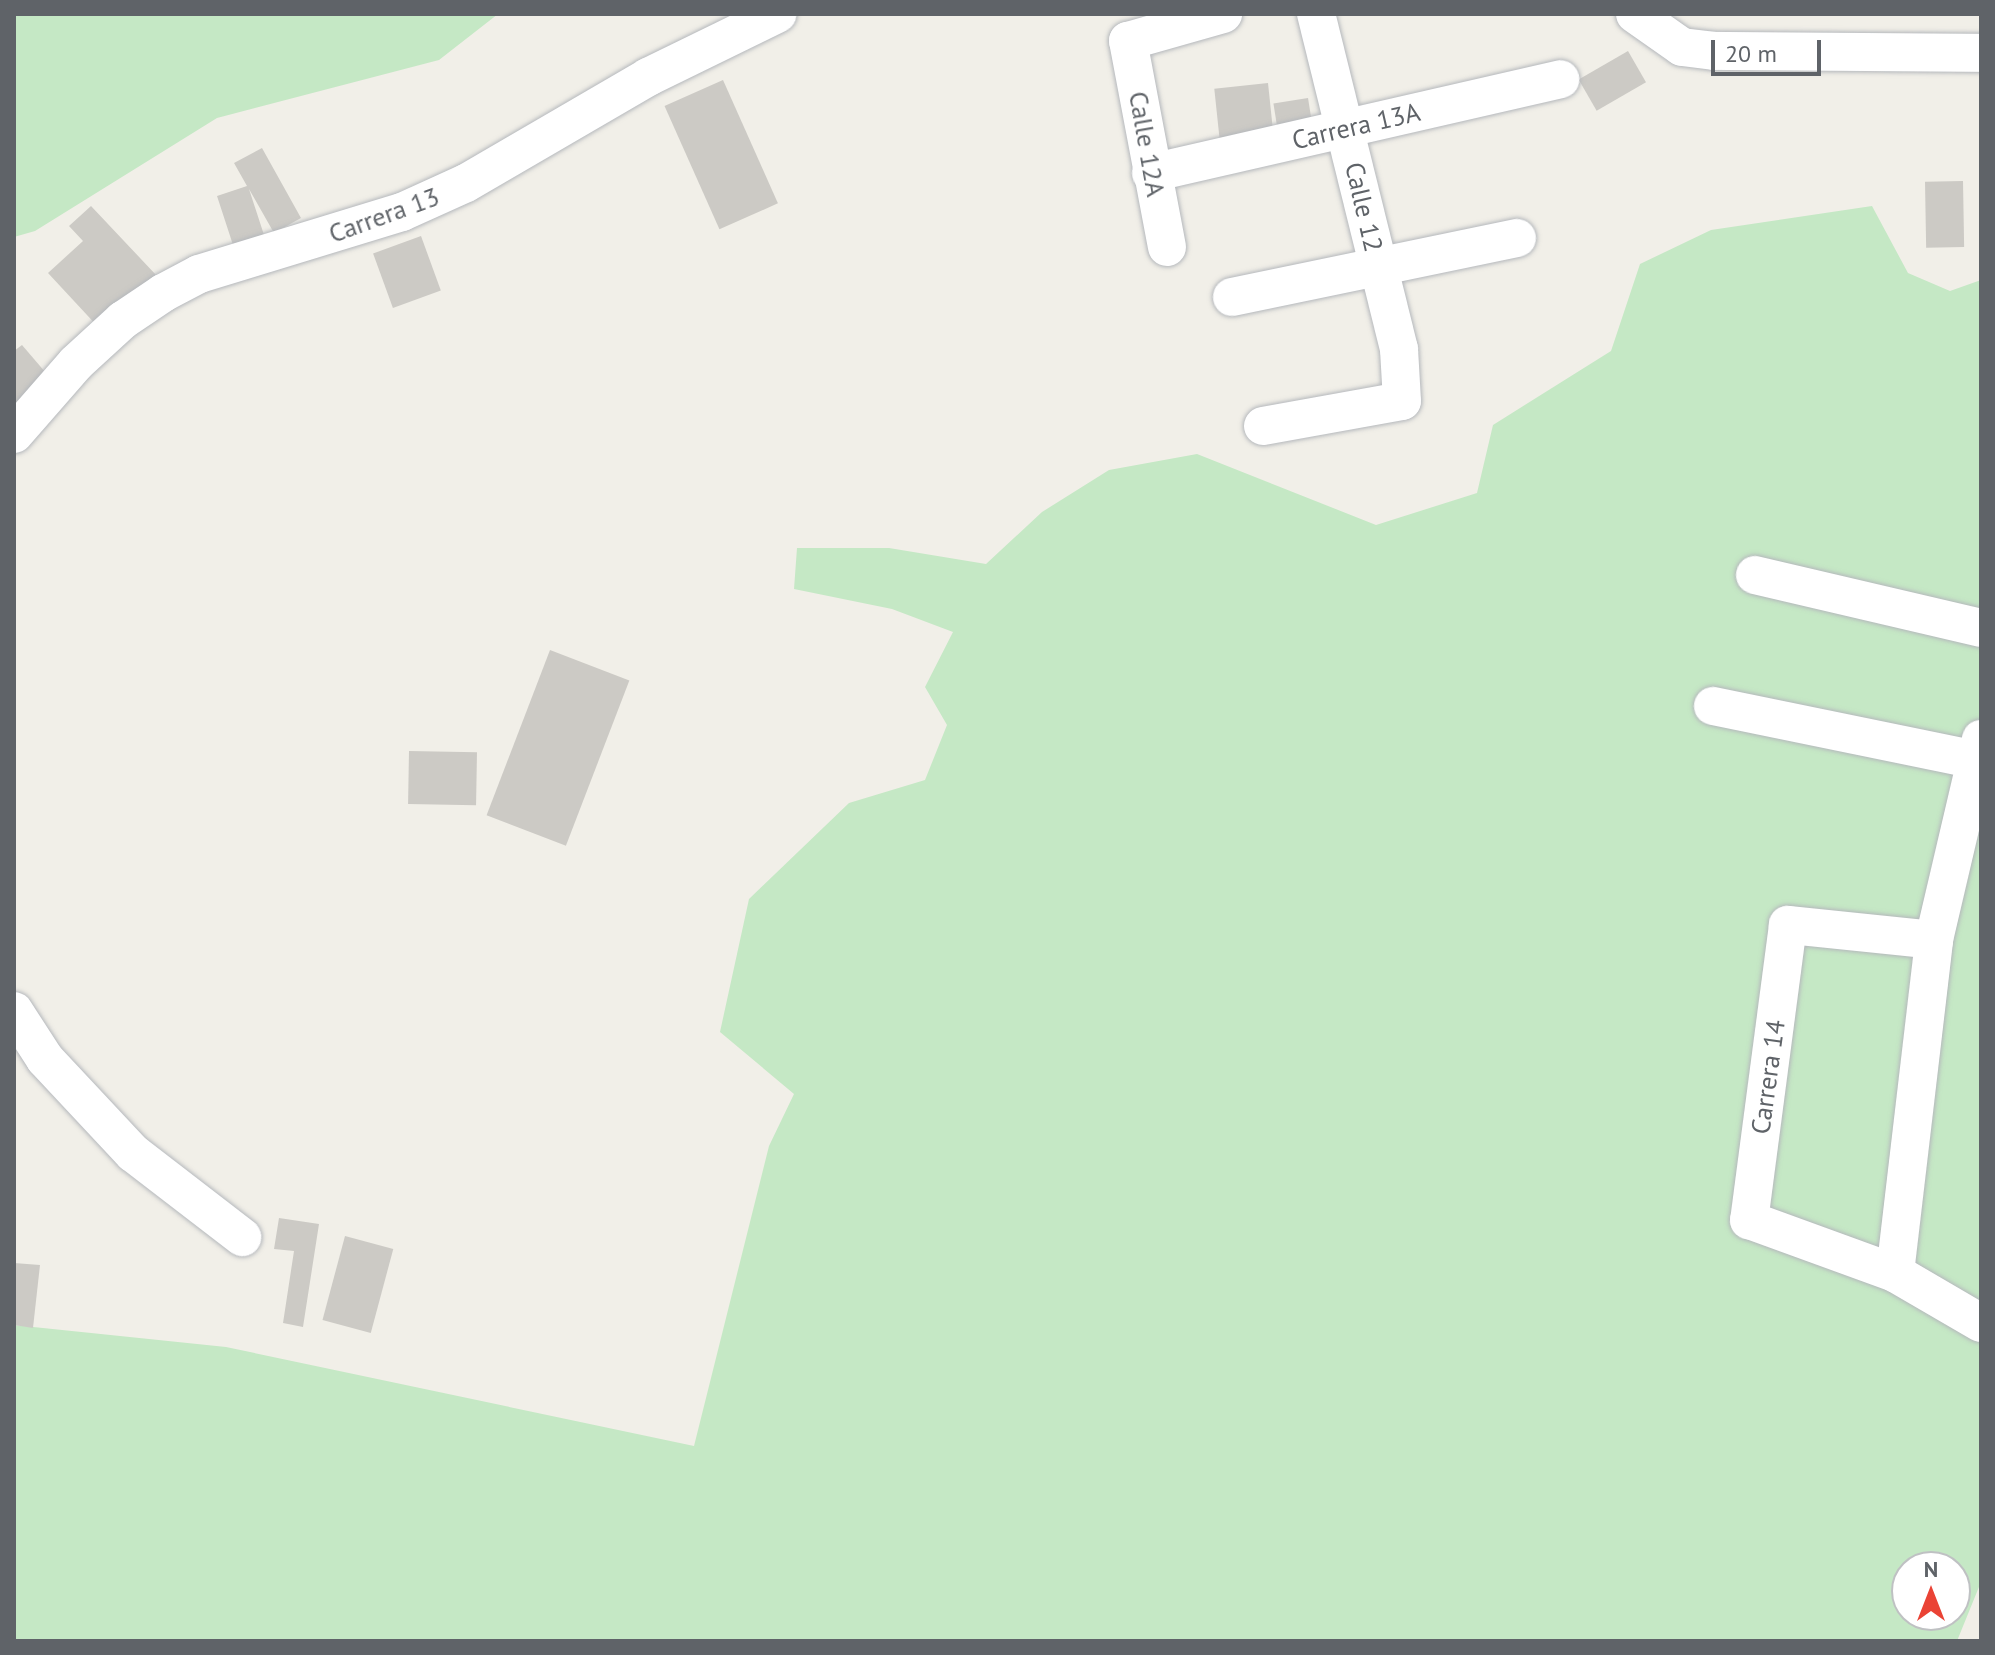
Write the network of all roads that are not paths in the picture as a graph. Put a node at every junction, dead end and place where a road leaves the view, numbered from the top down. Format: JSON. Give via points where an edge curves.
{"nodes":[{"id":1,"x":777,"y":14,"type":"edge"},
{"id":2,"x":1223,"y":14,"type":"edge"},
{"id":3,"x":1316,"y":14,"type":"edge"},
{"id":4,"x":1635,"y":14,"type":"edge"},
{"id":5,"x":1981,"y":53,"type":"edge"},
{"id":6,"x":1560,"y":79,"type":"dead end"},
{"id":7,"x":1346,"y":129,"type":"junction"},
{"id":8,"x":1151,"y":173,"type":"junction"},
{"id":9,"x":1517,"y":238,"type":"dead end"},
{"id":10,"x":1167,"y":247,"type":"dead end"},
{"id":11,"x":1379,"y":267,"type":"junction"},
{"id":12,"x":1232,"y":297,"type":"dead end"},
{"id":13,"x":1263,"y":426,"type":"dead end"},
{"id":14,"x":14,"y":434,"type":"edge"},
{"id":15,"x":1755,"y":575,"type":"dead end"},
{"id":16,"x":1981,"y":628,"type":"edge"},
{"id":17,"x":1713,"y":706,"type":"dead end"},
{"id":18,"x":1978,"y":750,"type":"edge"},
{"id":19,"x":1934,"y":940,"type":"junction"},
{"id":20,"x":14,"y":1011,"type":"edge"},
{"id":21,"x":242,"y":1237,"type":"dead end"},
{"id":22,"x":1895,"y":1273,"type":"junction"},
{"id":23,"x":1981,"y":1323,"type":"edge"}],
"edges":[{"from":1,"to":14,"type":"street","name":"Carrera 13","via":[[648,77],[532,148],[428,200],[199,274],[163,293],[123,320],[76,363]]},
{"from":2,"to":8,"type":"street","name":"Calle 12A","via":[[1128,41]]},
{"from":3,"to":7,"type":"street","name":"Calle 12"},
{"from":4,"to":5,"type":"street","via":[[1682,47],[1714,51]]},
{"from":6,"to":7,"type":"street","name":"Carrera 13A"},
{"from":7,"to":8,"type":"street","name":"Carrera 13A"},
{"from":7,"to":11,"type":"street","name":"Calle 12"},
{"from":8,"to":10,"type":"street","name":"Calle 12A"},
{"from":9,"to":11,"type":"street"},
{"from":11,"to":12,"type":"street"},
{"from":11,"to":13,"type":"street","name":"Calle 12","via":[[1399,349],[1402,401]]},
{"from":15,"to":16,"type":"street"},
{"from":17,"to":18,"type":"street"},
{"from":18,"to":19,"type":"street"},
{"from":19,"to":22,"type":"street"},
{"from":19,"to":22,"type":"street","name":"Carrera 14","via":[[1788,925],[1749,1220]]},
{"from":20,"to":21,"type":"street","via":[[45,1059],[133,1153]]},
{"from":22,"to":23,"type":"street","name":"Carrera 14"}]}
